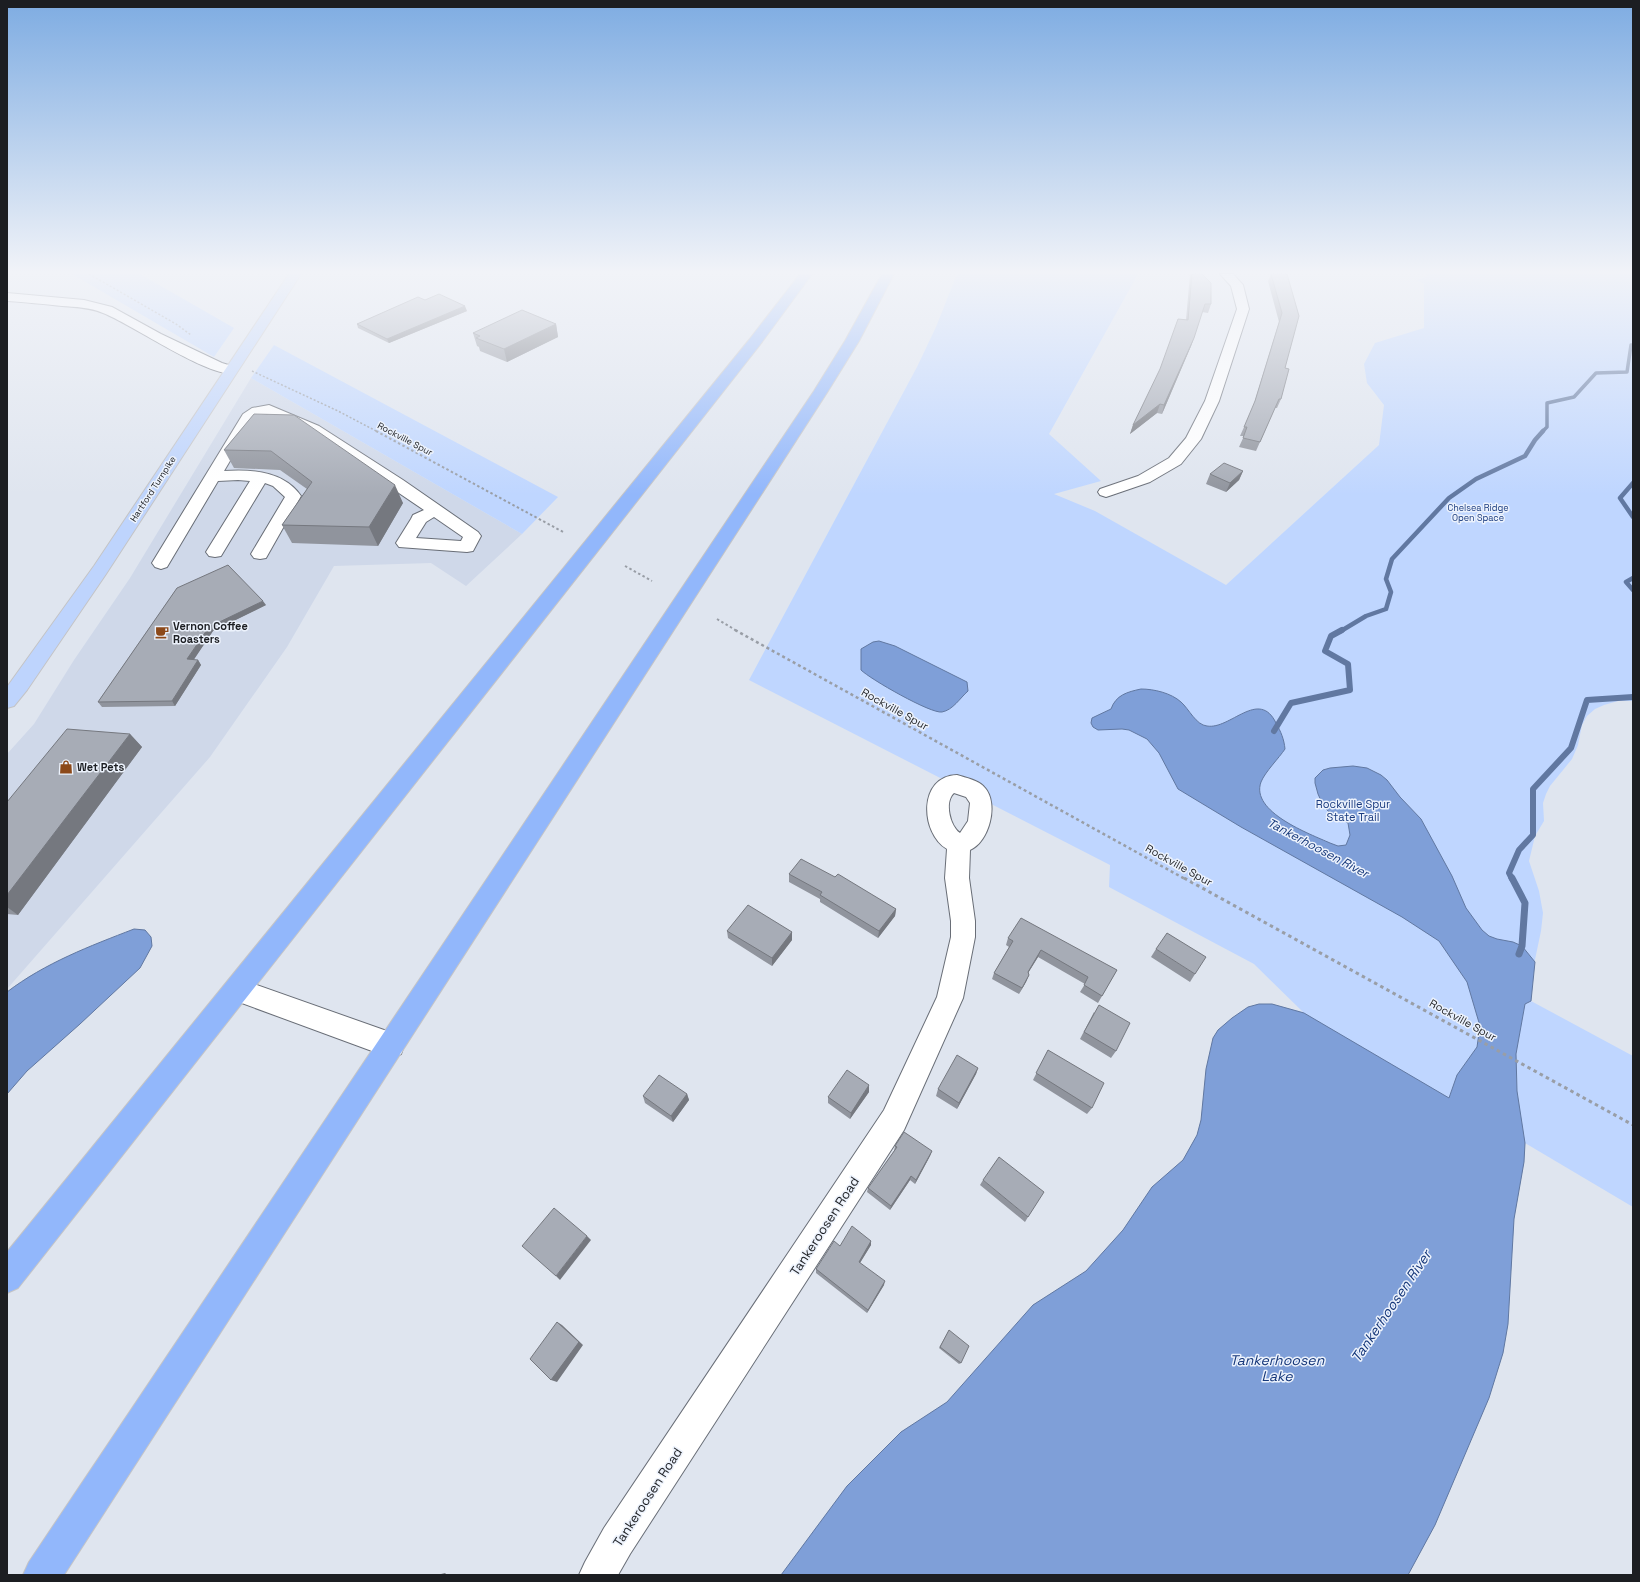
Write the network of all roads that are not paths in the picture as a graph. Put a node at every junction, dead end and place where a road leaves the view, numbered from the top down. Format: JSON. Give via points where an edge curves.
{"nodes":[{"id":1,"x":179,"y":348,"type":"edge"},
{"id":2,"x":245,"y":348,"type":"edge"},
{"id":3,"x":751,"y":348,"type":"edge"},
{"id":4,"x":848,"y":348,"type":"edge"},
{"id":5,"x":1230,"y":348,"type":"edge"},
{"id":6,"x":230,"y":370,"type":"junction"},
{"id":7,"x":281,"y":414,"type":"junction"},
{"id":8,"x":242,"y":427,"type":"junction"},
{"id":9,"x":213,"y":477,"type":"junction"},
{"id":10,"x":260,"y":478,"type":"junction"},
{"id":11,"x":1106,"y":492,"type":"dead end"},
{"id":12,"x":435,"y":510,"type":"dead end"},
{"id":13,"x":215,"y":552,"type":"dead end"},
{"id":14,"x":260,"y":554,"type":"dead end"},
{"id":15,"x":160,"y":563,"type":"dead end"},
{"id":16,"x":7,"y":701,"type":"edge"},
{"id":17,"x":959,"y":844,"type":"dead end"},
{"id":18,"x":237,"y":990,"type":"junction"},
{"id":19,"x":391,"y":1045,"type":"junction"},
{"id":20,"x":7,"y":1277,"type":"edge"},
{"id":21,"x":42,"y":1575,"type":"edge"},
{"id":22,"x":598,"y":1575,"type":"edge"}],
"edges":[{"from":1,"to":6,"type":"street"},
{"from":2,"to":6,"type":"main road","name":"Hartford Turnpike"},
{"from":3,"to":18,"type":"highway"},
{"from":4,"to":19,"type":"highway"},
{"from":5,"to":11,"type":"street","via":[[1212,402],[1193,439],[1175,461],[1144,479]]},
{"from":6,"to":16,"type":"main road","name":"Hartford Turnpike","via":[[100,570]]},
{"from":7,"to":8,"type":"street","via":[[255,428]]},
{"from":7,"to":8,"type":"street","via":[[269,408],[257,411],[248,417]]},
{"from":7,"to":12,"type":"street","via":[[314,429]]},
{"from":8,"to":9,"type":"street"},
{"from":9,"to":10,"type":"street","via":[[238,475]]},
{"from":9,"to":15,"type":"street"},
{"from":10,"to":13,"type":"street"},
{"from":10,"to":14,"type":"street","via":[[272,479],[293,496]]},
{"from":17,"to":22,"type":"street","name":"Tankeroosen Road","via":[[957,878],[963,937],[950,998],[894,1120],[617,1541]]},
{"from":18,"to":19,"type":"street"},
{"from":18,"to":20,"type":"highway"},
{"from":19,"to":21,"type":"highway"}]}
